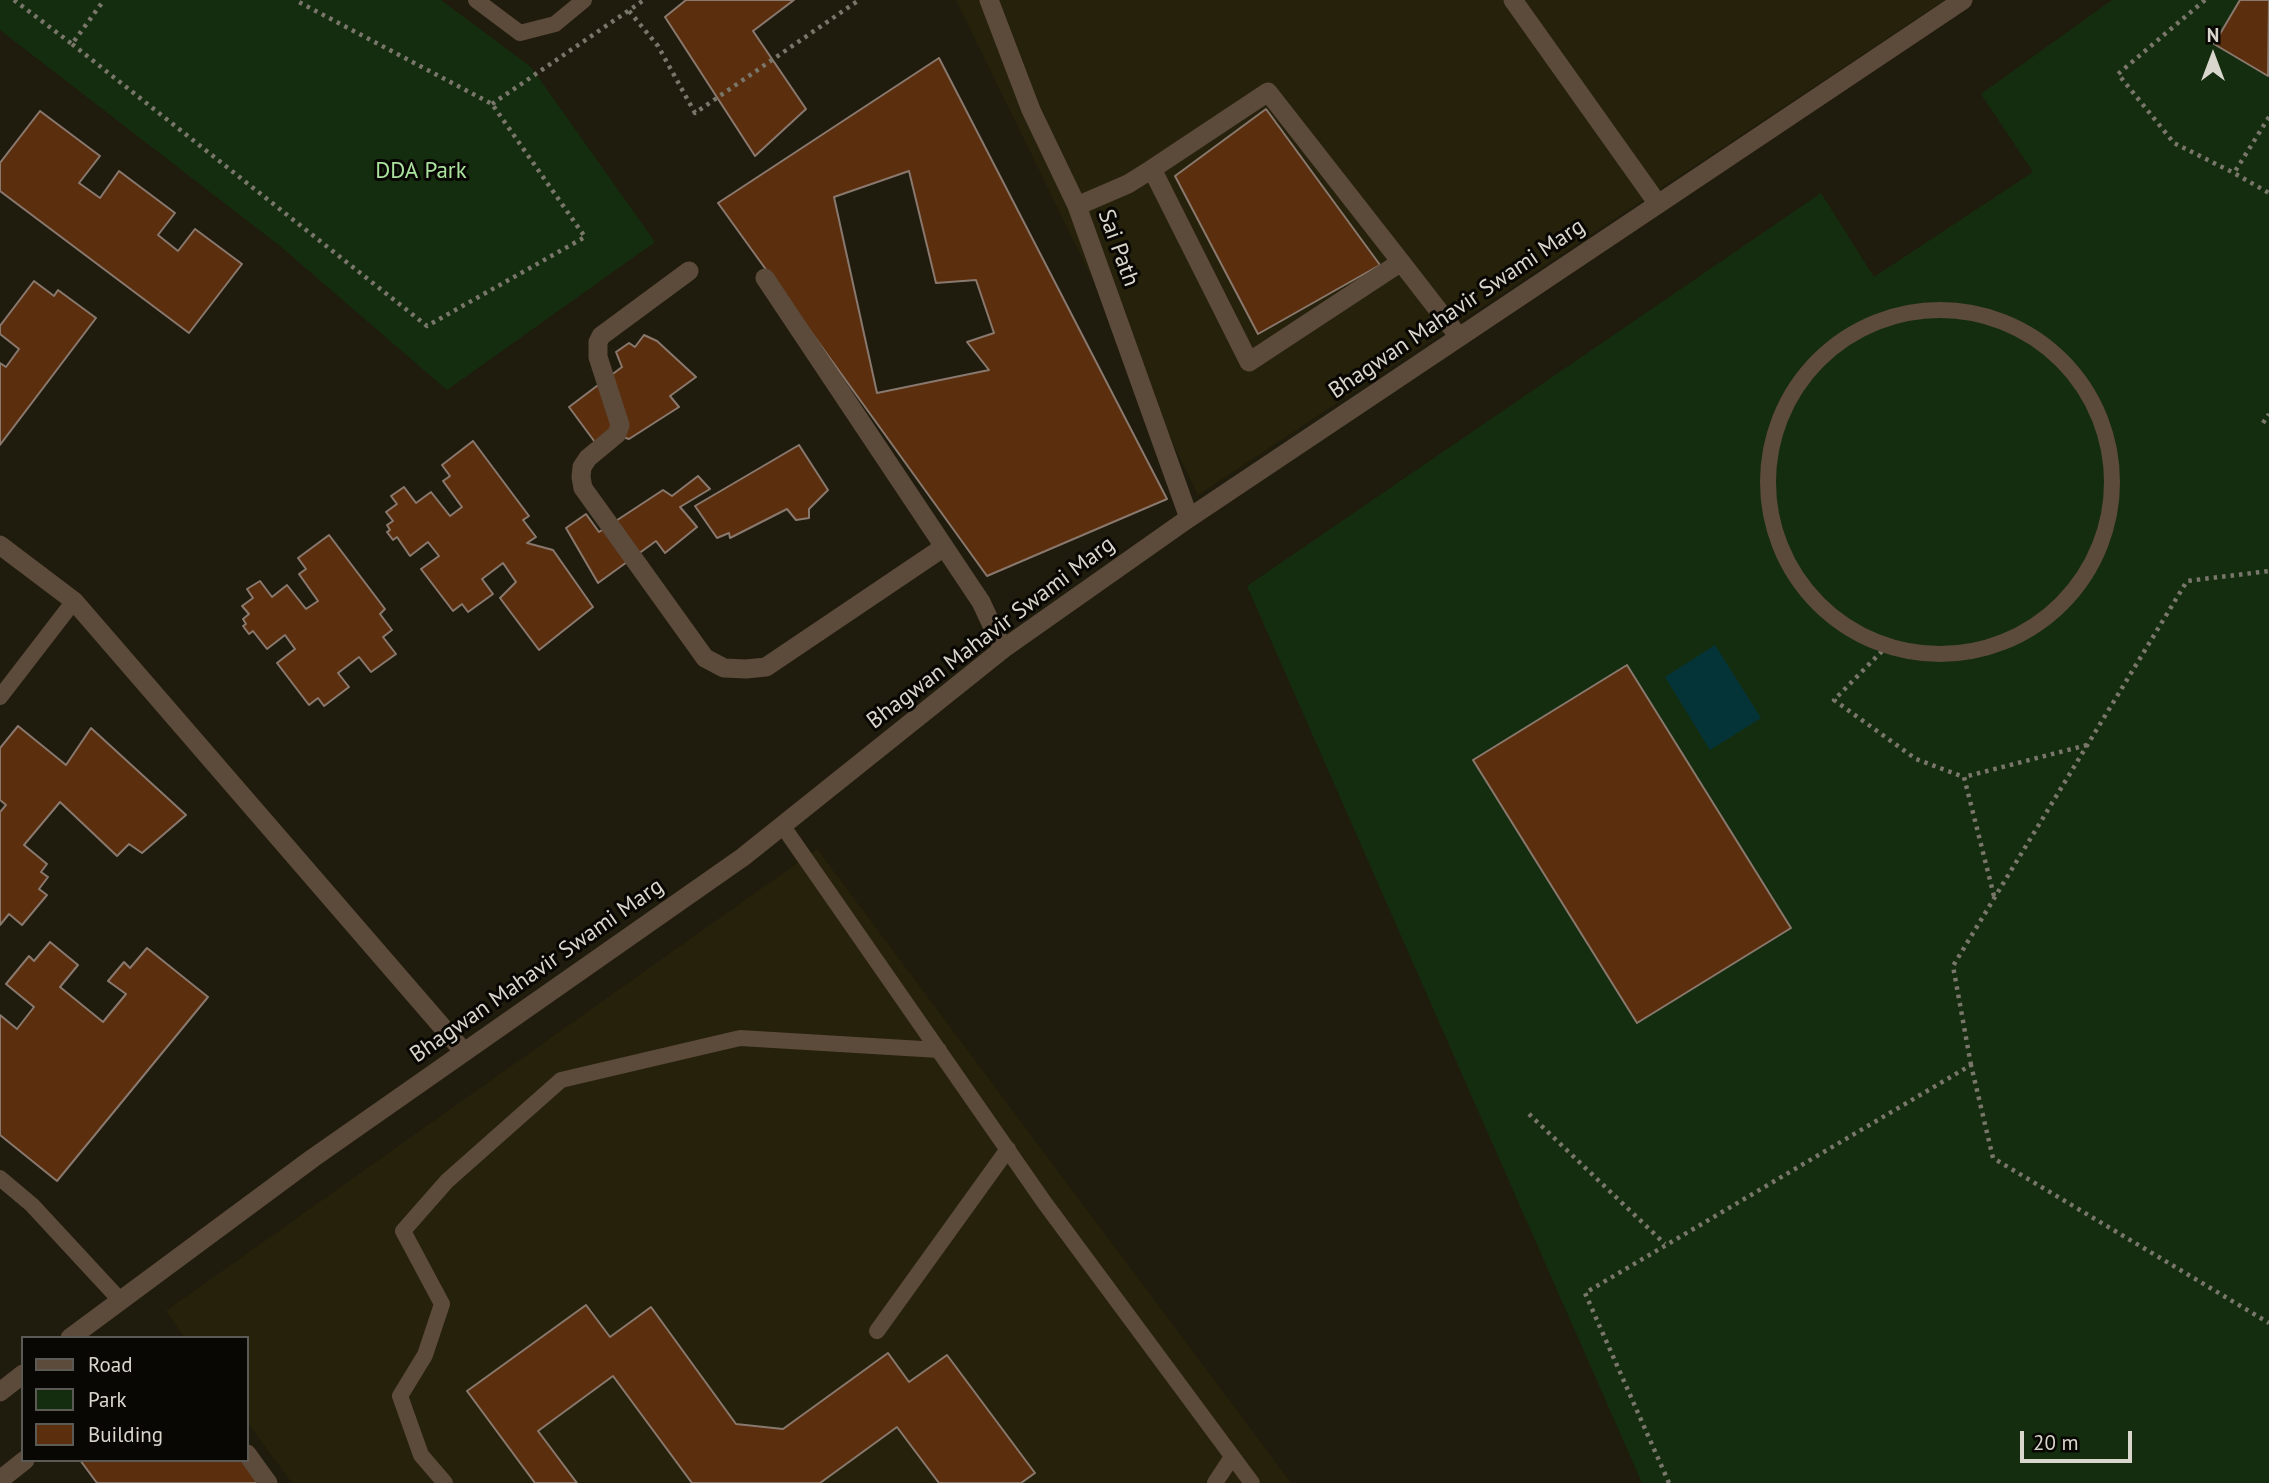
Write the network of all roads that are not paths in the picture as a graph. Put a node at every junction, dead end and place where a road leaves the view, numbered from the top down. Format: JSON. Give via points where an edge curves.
{"nodes":[{"id":1,"x":476,"y":0,"type":"edge"},
{"id":2,"x":584,"y":0,"type":"edge"},
{"id":3,"x":989,"y":0,"type":"edge"},
{"id":4,"x":1513,"y":0,"type":"edge"},
{"id":5,"x":1964,"y":0,"type":"edge"},
{"id":6,"x":1152,"y":169,"type":"junction"},
{"id":7,"x":1658,"y":204,"type":"junction"},
{"id":8,"x":1077,"y":206,"type":"junction"},
{"id":9,"x":1401,"y":262,"type":"junction"},
{"id":10,"x":689,"y":271,"type":"dead end"},
{"id":11,"x":765,"y":278,"type":"dead end"},
{"id":12,"x":1459,"y":337,"type":"junction"},
{"id":13,"x":1189,"y":518,"type":"junction"},
{"id":14,"x":0,"y":545,"type":"edge"},
{"id":15,"x":944,"y":547,"type":"junction"},
{"id":16,"x":74,"y":601,"type":"junction"},
{"id":17,"x":1888,"y":645,"type":"joint"},
{"id":18,"x":1003,"y":649,"type":"junction"},
{"id":19,"x":0,"y":697,"type":"edge"},
{"id":20,"x":782,"y":825,"type":"junction"},
{"id":21,"x":939,"y":1050,"type":"junction"},
{"id":22,"x":464,"y":1052,"type":"junction"},
{"id":23,"x":1008,"y":1149,"type":"junction"},
{"id":24,"x":0,"y":1178,"type":"edge"},
{"id":25,"x":120,"y":1300,"type":"junction"},
{"id":26,"x":877,"y":1331,"type":"dead end"},
{"id":27,"x":73,"y":1336,"type":"edge"},
{"id":28,"x":21,"y":1376,"type":"edge"},
{"id":29,"x":0,"y":1392,"type":"edge"},
{"id":30,"x":248,"y":1455,"type":"edge"},
{"id":31,"x":1232,"y":1457,"type":"junction"},
{"id":32,"x":22,"y":1462,"type":"edge"},
{"id":33,"x":0,"y":1480,"type":"edge"},
{"id":34,"x":268,"y":1483,"type":"edge"},
{"id":35,"x":445,"y":1483,"type":"edge"},
{"id":36,"x":1215,"y":1483,"type":"edge"},
{"id":37,"x":1252,"y":1483,"type":"edge"}],
"edges":[{"from":1,"to":2,"type":"lane","via":[[520,33],[555,24]]},
{"from":3,"to":8,"type":"street","name":"Sai Path","via":[[1031,110]]},
{"from":4,"to":7,"type":"street"},
{"from":5,"to":7,"type":"street","name":"Bhagwan Mahavir Swami Marg"},
{"from":6,"to":8,"type":"street"},
{"from":6,"to":9,"type":"street","via":[[1268,92]]},
{"from":6,"to":9,"type":"street","via":[[1249,362]]},
{"from":7,"to":12,"type":"street","name":"Bhagwan Mahavir Swami Marg"},
{"from":8,"to":13,"type":"street","name":"Sai Path"},
{"from":9,"to":12,"type":"street"},
{"from":10,"to":15,"type":"street","via":[[601,336],[598,357],[620,425],[617,434],[588,457],[581,477],[583,488],[705,659],[724,668],[766,667]]},
{"from":11,"to":15,"type":"street"},
{"from":12,"to":13,"type":"street","name":"Bhagwan Mahavir Swami Marg"},
{"from":13,"to":18,"type":"street","name":"Bhagwan Mahavir Swami Marg"},
{"from":14,"to":16,"type":"street"},
{"from":15,"to":18,"type":"street","via":[[981,602]]},
{"from":16,"to":19,"type":"lane"},
{"from":16,"to":22,"type":"street"},
{"from":17,"to":17,"type":"lane","via":[[1955,652],[1988,646],[2029,628],[2072,591],[2104,533],[2111,500],[2111,466],[2092,402],[2066,365],[2041,343],[1991,318],[1958,311],[1924,311],[1860,330],[1808,372],[1775,431],[1768,497],[1787,561],[1830,613],[1857,632]]},
{"from":18,"to":20,"type":"street","name":"Bhagwan Mahavir Swami Marg"},
{"from":20,"to":21,"type":"lane"},
{"from":20,"to":22,"type":"street","name":"Bhagwan Mahavir Swami Marg"},
{"from":21,"to":23,"type":"lane"},
{"from":21,"to":35,"type":"lane","via":[[740,1038],[561,1080],[447,1181],[403,1231],[442,1304],[425,1354],[401,1396],[421,1455]]},
{"from":22,"to":25,"type":"street","name":"Bhagwan Mahavir Swami Marg"},
{"from":23,"to":26,"type":"lane"},
{"from":23,"to":31,"type":"lane"},
{"from":24,"to":25,"type":"lane"},
{"from":25,"to":27,"type":"street","name":"Bhagwan Mahavir Swami Marg"},
{"from":28,"to":29,"type":"street"},
{"from":30,"to":34,"type":"street"},
{"from":31,"to":36,"type":"lane"},
{"from":31,"to":37,"type":"lane"},
{"from":32,"to":33,"type":"street"}]}
